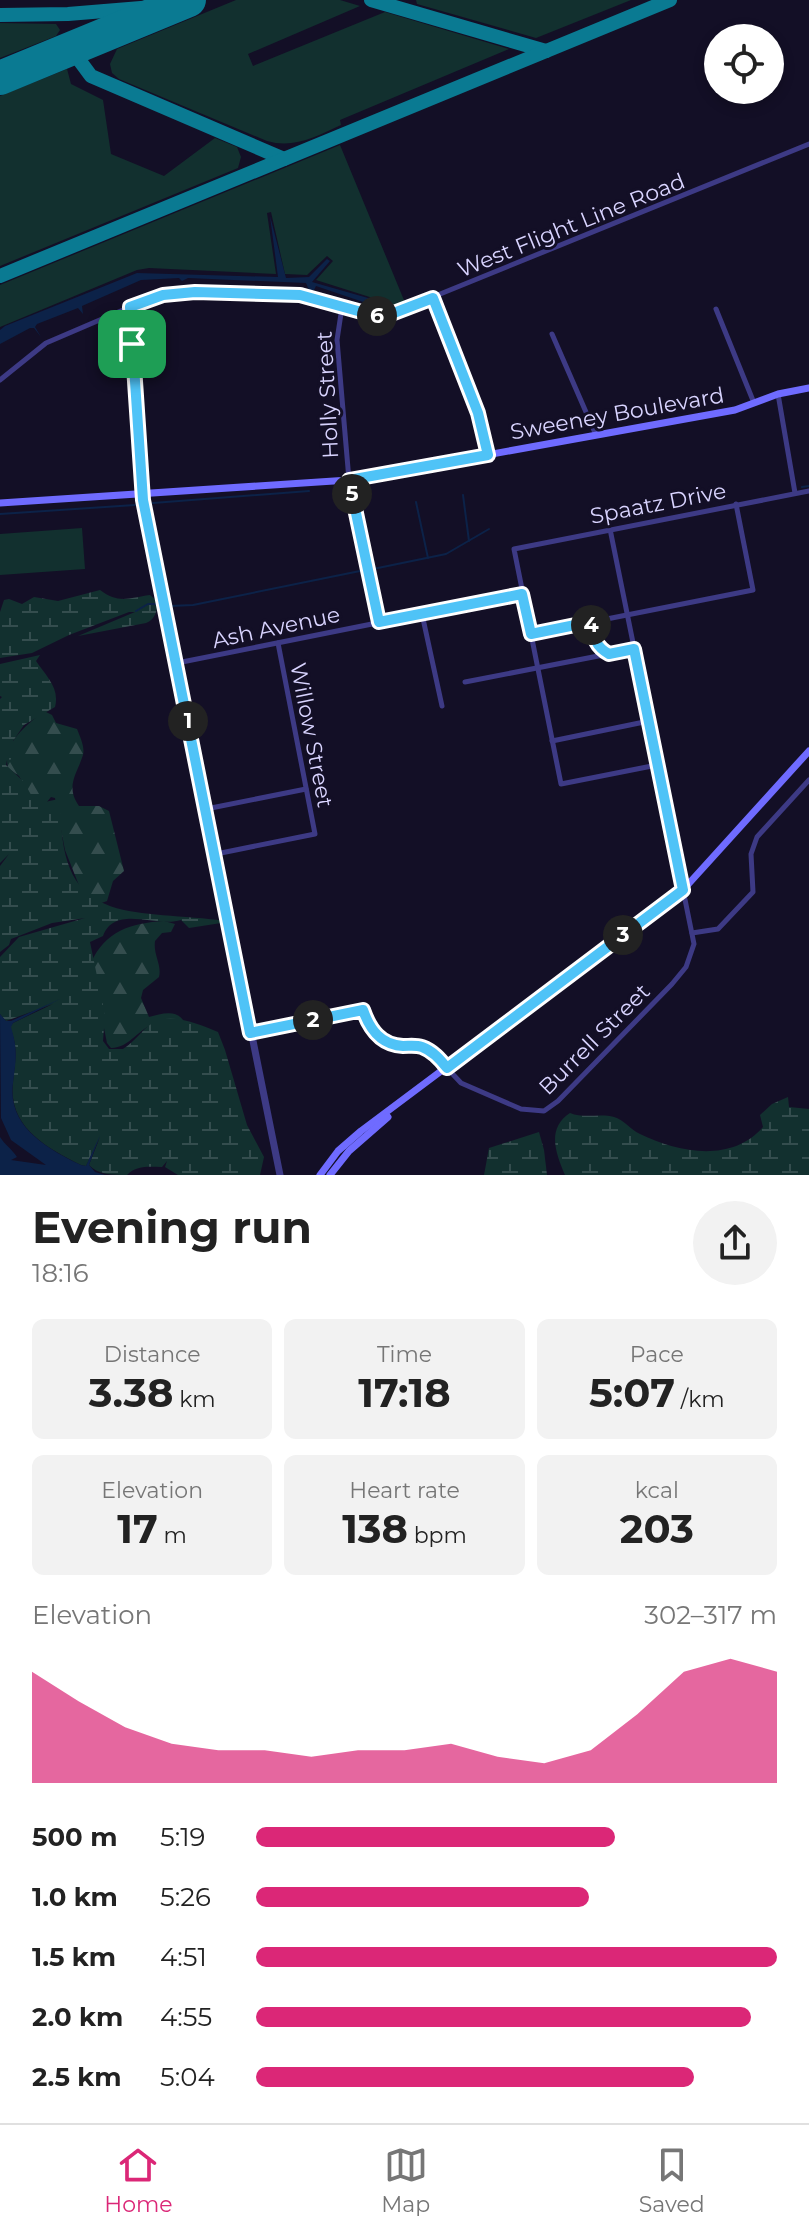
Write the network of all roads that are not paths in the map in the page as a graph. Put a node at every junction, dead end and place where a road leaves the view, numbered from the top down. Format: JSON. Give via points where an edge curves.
{"nodes":[{"id":1,"x":809,"y":144,"type":"edge"},
{"id":2,"x":433,"y":298,"type":"junction"},
{"id":3,"x":130,"y":307,"type":"junction"},
{"id":4,"x":342,"y":307,"type":"junction"},
{"id":5,"x":716,"y":309,"type":"dead end"},
{"id":6,"x":552,"y":334,"type":"dead end"},
{"id":7,"x":0,"y":380,"type":"edge"},
{"id":8,"x":809,"y":388,"type":"edge"},
{"id":9,"x":778,"y":394,"type":"junction"},
{"id":10,"x":754,"y":403,"type":"junction"},
{"id":11,"x":596,"y":435,"type":"junction"},
{"id":12,"x":488,"y":455,"type":"junction"},
{"id":13,"x":349,"y":480,"type":"junction"},
{"id":14,"x":809,"y":491,"type":"edge"},
{"id":15,"x":795,"y":493,"type":"junction"},
{"id":16,"x":143,"y":494,"type":"junction"},
{"id":17,"x":0,"y":503,"type":"edge"},
{"id":18,"x":736,"y":504,"type":"junction"},
{"id":19,"x":610,"y":529,"type":"junction"},
{"id":20,"x":522,"y":594,"type":"junction"},
{"id":21,"x":422,"y":614,"type":"junction"},
{"id":22,"x":626,"y":615,"type":"junction"},
{"id":23,"x":379,"y":622,"type":"junction"},
{"id":24,"x":590,"y":622,"type":"junction"},
{"id":25,"x":531,"y":634,"type":"junction"},
{"id":26,"x":278,"y":643,"type":"junction"},
{"id":27,"x":634,"y":649,"type":"junction"},
{"id":28,"x":609,"y":654,"type":"junction"},
{"id":29,"x":177,"y":663,"type":"junction"},
{"id":30,"x":538,"y":668,"type":"junction"},
{"id":31,"x":465,"y":682,"type":"dead end"},
{"id":32,"x":442,"y":706,"type":"dead end"},
{"id":33,"x":649,"y":721,"type":"junction"},
{"id":34,"x":552,"y":741,"type":"junction"},
{"id":35,"x":809,"y":751,"type":"edge"},
{"id":36,"x":657,"y":765,"type":"junction"},
{"id":37,"x":809,"y":780,"type":"edge"},
{"id":38,"x":306,"y":789,"type":"junction"},
{"id":39,"x":205,"y":809,"type":"junction"},
{"id":40,"x":214,"y":854,"type":"junction"},
{"id":41,"x":683,"y":890,"type":"junction"},
{"id":42,"x":692,"y":933,"type":"junction"},
{"id":43,"x":250,"y":1033,"type":"junction"},
{"id":44,"x":447,"y":1068,"type":"junction"},
{"id":45,"x":407,"y":1098,"type":"junction"},
{"id":46,"x":280,"y":1175,"type":"edge"},
{"id":47,"x":320,"y":1175,"type":"edge"},
{"id":48,"x":330,"y":1175,"type":"edge"}],
"edges":[{"from":1,"to":2,"type":"street","name":"West Flight Line Road"},
{"from":2,"to":4,"type":"street","name":"West Flight Line Road","via":[[386,316]]},
{"from":2,"to":12,"type":"street","via":[[478,413]]},
{"from":3,"to":4,"type":"street","name":"West Flight Line Road","via":[[163,295],[224,292],[300,295]]},
{"from":3,"to":7,"type":"street","name":"West Flight Line Road","via":[[46,343]]},
{"from":3,"to":16,"type":"street"},
{"from":4,"to":13,"type":"street","name":"Holly Street","via":[[337,340]]},
{"from":5,"to":10,"type":"street"},
{"from":6,"to":11,"type":"street"},
{"from":8,"to":9,"type":"main road","name":"Sweeney Boulevard"},
{"from":9,"to":10,"type":"main road","name":"Sweeney Boulevard"},
{"from":9,"to":15,"type":"street"},
{"from":10,"to":11,"type":"main road","name":"Sweeney Boulevard"},
{"from":11,"to":12,"type":"main road","name":"Sweeney Boulevard"},
{"from":12,"to":13,"type":"main road","name":"Sweeney Boulevard"},
{"from":13,"to":16,"type":"main road","name":"Sweeney Boulevard"},
{"from":13,"to":23,"type":"street","name":"Holly Street"},
{"from":14,"to":15,"type":"street","name":"Spaatz Drive"},
{"from":15,"to":18,"type":"street","name":"Spaatz Drive"},
{"from":16,"to":17,"type":"main road","name":"Sweeney Boulevard"},
{"from":16,"to":29,"type":"street"},
{"from":18,"to":19,"type":"street","name":"Spaatz Drive"},
{"from":18,"to":22,"type":"street","via":[[753,590]]},
{"from":19,"to":20,"type":"street","name":"Spaatz Drive","via":[[514,549]]},
{"from":19,"to":22,"type":"street","name":"Burrell Street"},
{"from":20,"to":21,"type":"street","name":"Ash Avenue"},
{"from":20,"to":25,"type":"street"},
{"from":21,"to":23,"type":"street","name":"Ash Avenue"},
{"from":21,"to":32,"type":"street"},
{"from":22,"to":24,"type":"street"},
{"from":22,"to":27,"type":"street","name":"Burrell Street"},
{"from":23,"to":26,"type":"street","name":"Ash Avenue"},
{"from":24,"to":25,"type":"street"},
{"from":24,"to":28,"type":"street","via":[[596,645]]},
{"from":25,"to":30,"type":"street"},
{"from":26,"to":29,"type":"street","name":"Ash Avenue"},
{"from":26,"to":38,"type":"street","name":"Willow Street"},
{"from":27,"to":28,"type":"street"},
{"from":27,"to":33,"type":"street","name":"Burrell Street"},
{"from":28,"to":30,"type":"street"},
{"from":29,"to":39,"type":"street"},
{"from":30,"to":31,"type":"street"},
{"from":30,"to":34,"type":"street"},
{"from":33,"to":34,"type":"street"},
{"from":33,"to":36,"type":"street","name":"Burrell Street"},
{"from":34,"to":36,"type":"street","via":[[561,784]]},
{"from":35,"to":41,"type":"main road"},
{"from":36,"to":41,"type":"street","name":"Burrell Street"},
{"from":37,"to":42,"type":"street","via":[[757,837],[751,854],[753,892],[718,929]]},
{"from":38,"to":39,"type":"street"},
{"from":38,"to":40,"type":"street","name":"Willow Street","via":[[315,834]]},
{"from":39,"to":40,"type":"street"},
{"from":40,"to":43,"type":"street"},
{"from":41,"to":42,"type":"street","name":"Burrell Street"},
{"from":41,"to":44,"type":"main road"},
{"from":42,"to":44,"type":"street","name":"Burrell Street","via":[[686,967],[551,1107],[538,1112],[521,1109],[461,1083]]},
{"from":43,"to":44,"type":"street","via":[[363,1010],[382,1040],[423,1047]]},
{"from":43,"to":46,"type":"street"},
{"from":44,"to":45,"type":"main road"},
{"from":45,"to":47,"type":"main road","via":[[348,1142]]},
{"from":45,"to":48,"type":"main road"}]}
